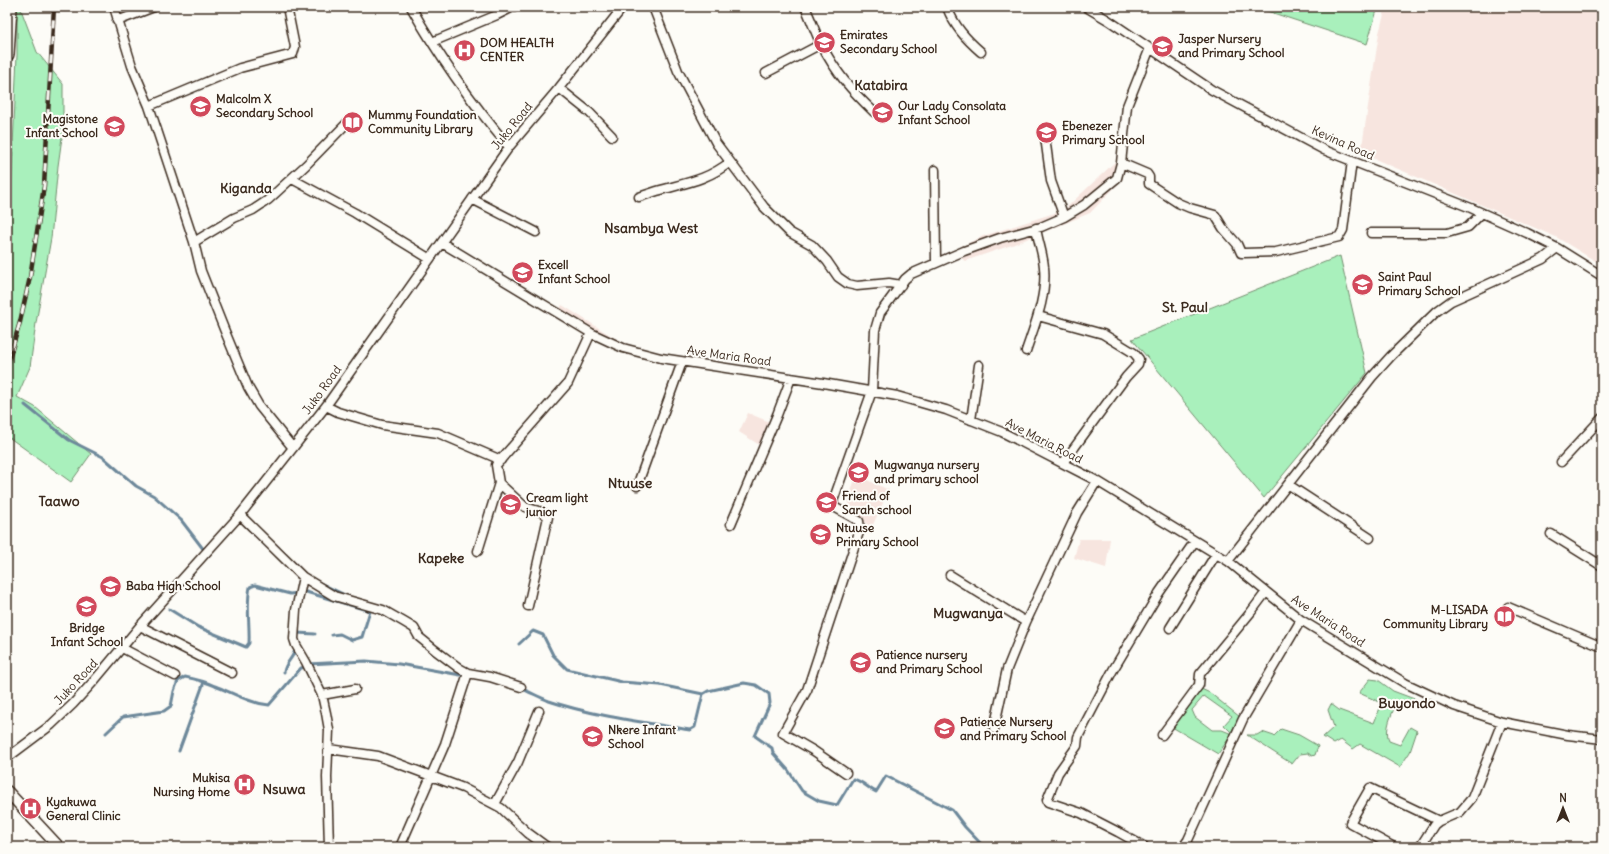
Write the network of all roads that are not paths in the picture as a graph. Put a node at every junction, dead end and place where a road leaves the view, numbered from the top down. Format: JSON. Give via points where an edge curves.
{"nodes":[{"id":1,"x":10,"y":7,"type":"edge"},
{"id":2,"x":114,"y":7,"type":"edge"},
{"id":3,"x":154,"y":7,"type":"edge"},
{"id":4,"x":287,"y":7,"type":"edge"},
{"id":5,"x":411,"y":7,"type":"edge"},
{"id":6,"x":513,"y":7,"type":"edge"},
{"id":7,"x":623,"y":7,"type":"edge"},
{"id":8,"x":653,"y":7,"type":"edge"},
{"id":9,"x":805,"y":7,"type":"edge"},
{"id":10,"x":947,"y":7,"type":"edge"},
{"id":11,"x":1086,"y":7,"type":"edge"},
{"id":12,"x":118,"y":20,"type":"junction"},
{"id":13,"x":432,"y":42,"type":"junction"},
{"id":14,"x":821,"y":44,"type":"junction"},
{"id":15,"x":1150,"y":48,"type":"junction"},
{"id":16,"x":981,"y":52,"type":"dead end"},
{"id":17,"x":7,"y":54,"type":"edge"},
{"id":18,"x":766,"y":73,"type":"dead end"},
{"id":19,"x":559,"y":88,"type":"junction"},
{"id":20,"x":148,"y":106,"type":"junction"},
{"id":21,"x":874,"y":112,"type":"dead end"},
{"id":22,"x":348,"y":122,"type":"dead end"},
{"id":23,"x":1044,"y":130,"type":"dead end"},
{"id":24,"x":612,"y":136,"type":"dead end"},
{"id":25,"x":508,"y":147,"type":"junction"},
{"id":26,"x":1352,"y":161,"type":"junction"},
{"id":27,"x":730,"y":162,"type":"junction"},
{"id":28,"x":1121,"y":163,"type":"junction"},
{"id":29,"x":935,"y":170,"type":"dead end"},
{"id":30,"x":292,"y":179,"type":"junction"},
{"id":31,"x":639,"y":197,"type":"dead end"},
{"id":32,"x":472,"y":198,"type":"junction"},
{"id":33,"x":1482,"y":213,"type":"junction"},
{"id":34,"x":1064,"y":217,"type":"junction"},
{"id":35,"x":1036,"y":228,"type":"junction"},
{"id":36,"x":536,"y":232,"type":"dead end"},
{"id":37,"x":1371,"y":233,"type":"dead end"},
{"id":38,"x":194,"y":242,"type":"junction"},
{"id":39,"x":442,"y":243,"type":"junction"},
{"id":40,"x":1557,"y":248,"type":"junction"},
{"id":41,"x":430,"y":259,"type":"junction"},
{"id":42,"x":936,"y":263,"type":"junction"},
{"id":43,"x":1602,"y":276,"type":"edge"},
{"id":44,"x":901,"y":285,"type":"junction"},
{"id":45,"x":1038,"y":316,"type":"junction"},
{"id":46,"x":591,"y":334,"type":"junction"},
{"id":47,"x":1026,"y":351,"type":"dead end"},
{"id":48,"x":682,"y":362,"type":"junction"},
{"id":49,"x":979,"y":365,"type":"dead end"},
{"id":50,"x":791,"y":378,"type":"junction"},
{"id":51,"x":872,"y":391,"type":"junction"},
{"id":52,"x":326,"y":406,"type":"junction"},
{"id":53,"x":1602,"y":418,"type":"edge"},
{"id":54,"x":971,"y":420,"type":"junction"},
{"id":55,"x":294,"y":448,"type":"junction"},
{"id":56,"x":501,"y":460,"type":"junction"},
{"id":57,"x":1561,"y":462,"type":"dead end"},
{"id":58,"x":1062,"y":463,"type":"junction"},
{"id":59,"x":1097,"y":481,"type":"junction"},
{"id":60,"x":499,"y":483,"type":"junction"},
{"id":61,"x":1289,"y":485,"type":"junction"},
{"id":62,"x":637,"y":486,"type":"dead end"},
{"id":63,"x":240,"y":515,"type":"junction"},
{"id":64,"x":731,"y":524,"type":"dead end"},
{"id":65,"x":1551,"y":534,"type":"dead end"},
{"id":66,"x":1370,"y":538,"type":"dead end"},
{"id":67,"x":1195,"y":541,"type":"junction"},
{"id":68,"x":478,"y":552,"type":"dead end"},
{"id":69,"x":1216,"y":554,"type":"junction"},
{"id":70,"x":1228,"y":562,"type":"junction"},
{"id":71,"x":1602,"y":566,"type":"edge"},
{"id":72,"x":950,"y":575,"type":"dead end"},
{"id":73,"x":303,"y":577,"type":"junction"},
{"id":74,"x":1266,"y":592,"type":"junction"},
{"id":75,"x":528,"y":606,"type":"dead end"},
{"id":76,"x":1508,"y":607,"type":"dead end"},
{"id":77,"x":1301,"y":620,"type":"junction"},
{"id":78,"x":1026,"y":622,"type":"junction"},
{"id":79,"x":140,"y":626,"type":"junction"},
{"id":80,"x":1170,"y":628,"type":"dead end"},
{"id":81,"x":1602,"y":647,"type":"edge"},
{"id":82,"x":122,"y":648,"type":"junction"},
{"id":83,"x":232,"y":673,"type":"dead end"},
{"id":84,"x":468,"y":673,"type":"junction"},
{"id":85,"x":174,"y":676,"type":"dead end"},
{"id":86,"x":521,"y":687,"type":"dead end"},
{"id":87,"x":355,"y":689,"type":"dead end"},
{"id":88,"x":322,"y":696,"type":"junction"},
{"id":89,"x":539,"y":711,"type":"dead end"},
{"id":90,"x":1502,"y":722,"type":"junction"},
{"id":91,"x":994,"y":729,"type":"dead end"},
{"id":92,"x":1162,"y":735,"type":"dead end"},
{"id":93,"x":1602,"y":739,"type":"edge"},
{"id":94,"x":329,"y":749,"type":"junction"},
{"id":95,"x":7,"y":758,"type":"edge"},
{"id":96,"x":846,"y":773,"type":"dead end"},
{"id":97,"x":431,"y":775,"type":"junction"},
{"id":98,"x":7,"y":792,"type":"edge"},
{"id":99,"x":495,"y":804,"type":"junction"},
{"id":100,"x":1439,"y":821,"type":"junction"},
{"id":101,"x":59,"y":847,"type":"edge"},
{"id":102,"x":329,"y":847,"type":"edge"},
{"id":103,"x":400,"y":847,"type":"edge"},
{"id":104,"x":547,"y":847,"type":"edge"},
{"id":105,"x":1144,"y":847,"type":"edge"},
{"id":106,"x":1183,"y":847,"type":"edge"},
{"id":107,"x":1394,"y":847,"type":"edge"},
{"id":108,"x":1420,"y":847,"type":"edge"}],
"edges":[{"from":1,"to":17,"type":"highway"},
{"from":2,"to":12,"type":"street"},
{"from":3,"to":12,"type":"street"},
{"from":4,"to":20,"type":"street","via":[[295,47],[293,54],[240,68]]},
{"from":5,"to":13,"type":"street"},
{"from":6,"to":13,"type":"street"},
{"from":7,"to":19,"type":"street","name":"Juko Road"},
{"from":8,"to":27,"type":"street","via":[[678,71],[716,143]]},
{"from":9,"to":14,"type":"street"},
{"from":10,"to":16,"type":"street","via":[[966,39]]},
{"from":11,"to":15,"type":"street","name":"Kevina Road"},
{"from":12,"to":20,"type":"street"},
{"from":13,"to":25,"type":"street"},
{"from":14,"to":18,"type":"street"},
{"from":14,"to":21,"type":"street","via":[[845,84]]},
{"from":15,"to":26,"type":"street","name":"Kevina Road","via":[[1212,90],[1324,150]]},
{"from":15,"to":28,"type":"street","via":[[1127,106]]},
{"from":19,"to":24,"type":"street","via":[[589,112]]},
{"from":19,"to":25,"type":"street","name":"Juko Road"},
{"from":20,"to":38,"type":"street"},
{"from":22,"to":30,"type":"street"},
{"from":23,"to":34,"type":"street","via":[[1051,180]]},
{"from":25,"to":32,"type":"street","name":"Juko Road"},
{"from":26,"to":28,"type":"street","via":[[1339,237],[1276,252],[1244,253],[1241,253],[1215,215],[1190,208],[1168,197],[1149,184],[1147,174]]},
{"from":26,"to":33,"type":"street","name":"Kevina Road"},
{"from":27,"to":31,"type":"street","via":[[714,174]]},
{"from":27,"to":44,"type":"street","via":[[776,220],[789,232],[812,245],[838,277],[848,284],[857,286],[888,283]]},
{"from":28,"to":34,"type":"street","via":[[1117,178],[1084,205]]},
{"from":29,"to":42,"type":"street"},
{"from":30,"to":38,"type":"street","via":[[253,210],[234,218]]},
{"from":30,"to":41,"type":"street"},
{"from":32,"to":36,"type":"street"},
{"from":32,"to":39,"type":"street","name":"Juko Road"},
{"from":33,"to":37,"type":"street","via":[[1468,227],[1447,233]]},
{"from":33,"to":40,"type":"street","name":"Kevina Road"},
{"from":34,"to":35,"type":"street"},
{"from":35,"to":42,"type":"street","via":[[986,243]]},
{"from":35,"to":45,"type":"street","via":[[1044,268]]},
{"from":38,"to":55,"type":"street","via":[[200,271],[248,387],[259,406]]},
{"from":39,"to":41,"type":"street","name":"Juko Road"},
{"from":39,"to":46,"type":"street","name":"Ave Maria Road"},
{"from":40,"to":43,"type":"street","name":"Kevina Road"},
{"from":40,"to":61,"type":"street","via":[[1543,259],[1451,301],[1432,315],[1386,361]]},
{"from":41,"to":52,"type":"street","name":"Juko Road"},
{"from":42,"to":44,"type":"street","via":[[911,274]]},
{"from":44,"to":51,"type":"street","via":[[878,318],[875,330]]},
{"from":45,"to":47,"type":"street"},
{"from":45,"to":58,"type":"street","via":[[1103,334],[1134,353],[1139,359],[1138,364]]},
{"from":46,"to":48,"type":"street","name":"Ave Maria Road","via":[[634,352]]},
{"from":46,"to":56,"type":"street","via":[[568,383]]},
{"from":48,"to":50,"type":"street","name":"Ave Maria Road"},
{"from":48,"to":62,"type":"street"},
{"from":49,"to":54,"type":"street"},
{"from":50,"to":51,"type":"street","name":"Ave Maria Road"},
{"from":50,"to":64,"type":"street"},
{"from":51,"to":54,"type":"street","name":"Ave Maria Road","via":[[918,402]]},
{"from":51,"to":96,"type":"street","via":[[833,501],[833,506],[859,521],[860,529],[807,690],[783,734]]},
{"from":52,"to":55,"type":"street","name":"Juko Road"},
{"from":52,"to":56,"type":"street","via":[[382,425],[438,433]]},
{"from":53,"to":57,"type":"street"},
{"from":54,"to":58,"type":"street","name":"Ave Maria Road","via":[[1008,435]]},
{"from":55,"to":63,"type":"street","name":"Juko Road"},
{"from":56,"to":60,"type":"street","via":[[496,468]]},
{"from":58,"to":59,"type":"street","name":"Ave Maria Road"},
{"from":59,"to":67,"type":"street","name":"Ave Maria Road"},
{"from":59,"to":78,"type":"street","via":[[1077,514]]},
{"from":60,"to":68,"type":"street"},
{"from":60,"to":75,"type":"street","via":[[525,507],[542,512],[548,517]]},
{"from":61,"to":66,"type":"street"},
{"from":61,"to":70,"type":"street"},
{"from":63,"to":73,"type":"street"},
{"from":63,"to":79,"type":"street","name":"Juko Road"},
{"from":65,"to":71,"type":"street"},
{"from":67,"to":69,"type":"street","name":"Ave Maria Road"},
{"from":67,"to":105,"type":"street","via":[[1159,593],[1113,670],[1078,737],[1077,746],[1058,774],[1047,801],[1081,813]]},
{"from":69,"to":70,"type":"street","name":"Ave Maria Road"},
{"from":69,"to":80,"type":"street"},
{"from":70,"to":74,"type":"street","name":"Ave Maria Road"},
{"from":72,"to":78,"type":"street"},
{"from":73,"to":84,"type":"street","via":[[334,596],[383,610],[404,622],[414,628],[419,637],[435,650]]},
{"from":73,"to":88,"type":"street","via":[[296,610],[294,640]]},
{"from":74,"to":77,"type":"street","name":"Ave Maria Road"},
{"from":74,"to":92,"type":"street","via":[[1200,674],[1199,686]]},
{"from":76,"to":81,"type":"street"},
{"from":77,"to":90,"type":"street","name":"Ave Maria Road","via":[[1405,683],[1454,706]]},
{"from":77,"to":106,"type":"street","via":[[1243,719],[1192,833]]},
{"from":78,"to":91,"type":"street","via":[[1007,669]]},
{"from":79,"to":82,"type":"street","name":"Juko Road"},
{"from":79,"to":83,"type":"street"},
{"from":82,"to":85,"type":"street"},
{"from":82,"to":95,"type":"street","name":"Juko Road","via":[[73,704]]},
{"from":84,"to":86,"type":"street"},
{"from":84,"to":97,"type":"street","via":[[445,744]]},
{"from":87,"to":88,"type":"street"},
{"from":88,"to":94,"type":"street","via":[[329,730]]},
{"from":89,"to":99,"type":"street","via":[[518,762]]},
{"from":90,"to":93,"type":"street","name":"Ave Maria Road"},
{"from":90,"to":100,"type":"street","via":[[1472,798],[1460,812]]},
{"from":94,"to":97,"type":"street","via":[[378,756]]},
{"from":94,"to":102,"type":"street"},
{"from":97,"to":99,"type":"street"},
{"from":97,"to":103,"type":"street"},
{"from":98,"to":101,"type":"street"},
{"from":99,"to":104,"type":"street"},
{"from":100,"to":107,"type":"street","via":[[1370,788],[1350,823]]},
{"from":100,"to":108,"type":"street"}]}
